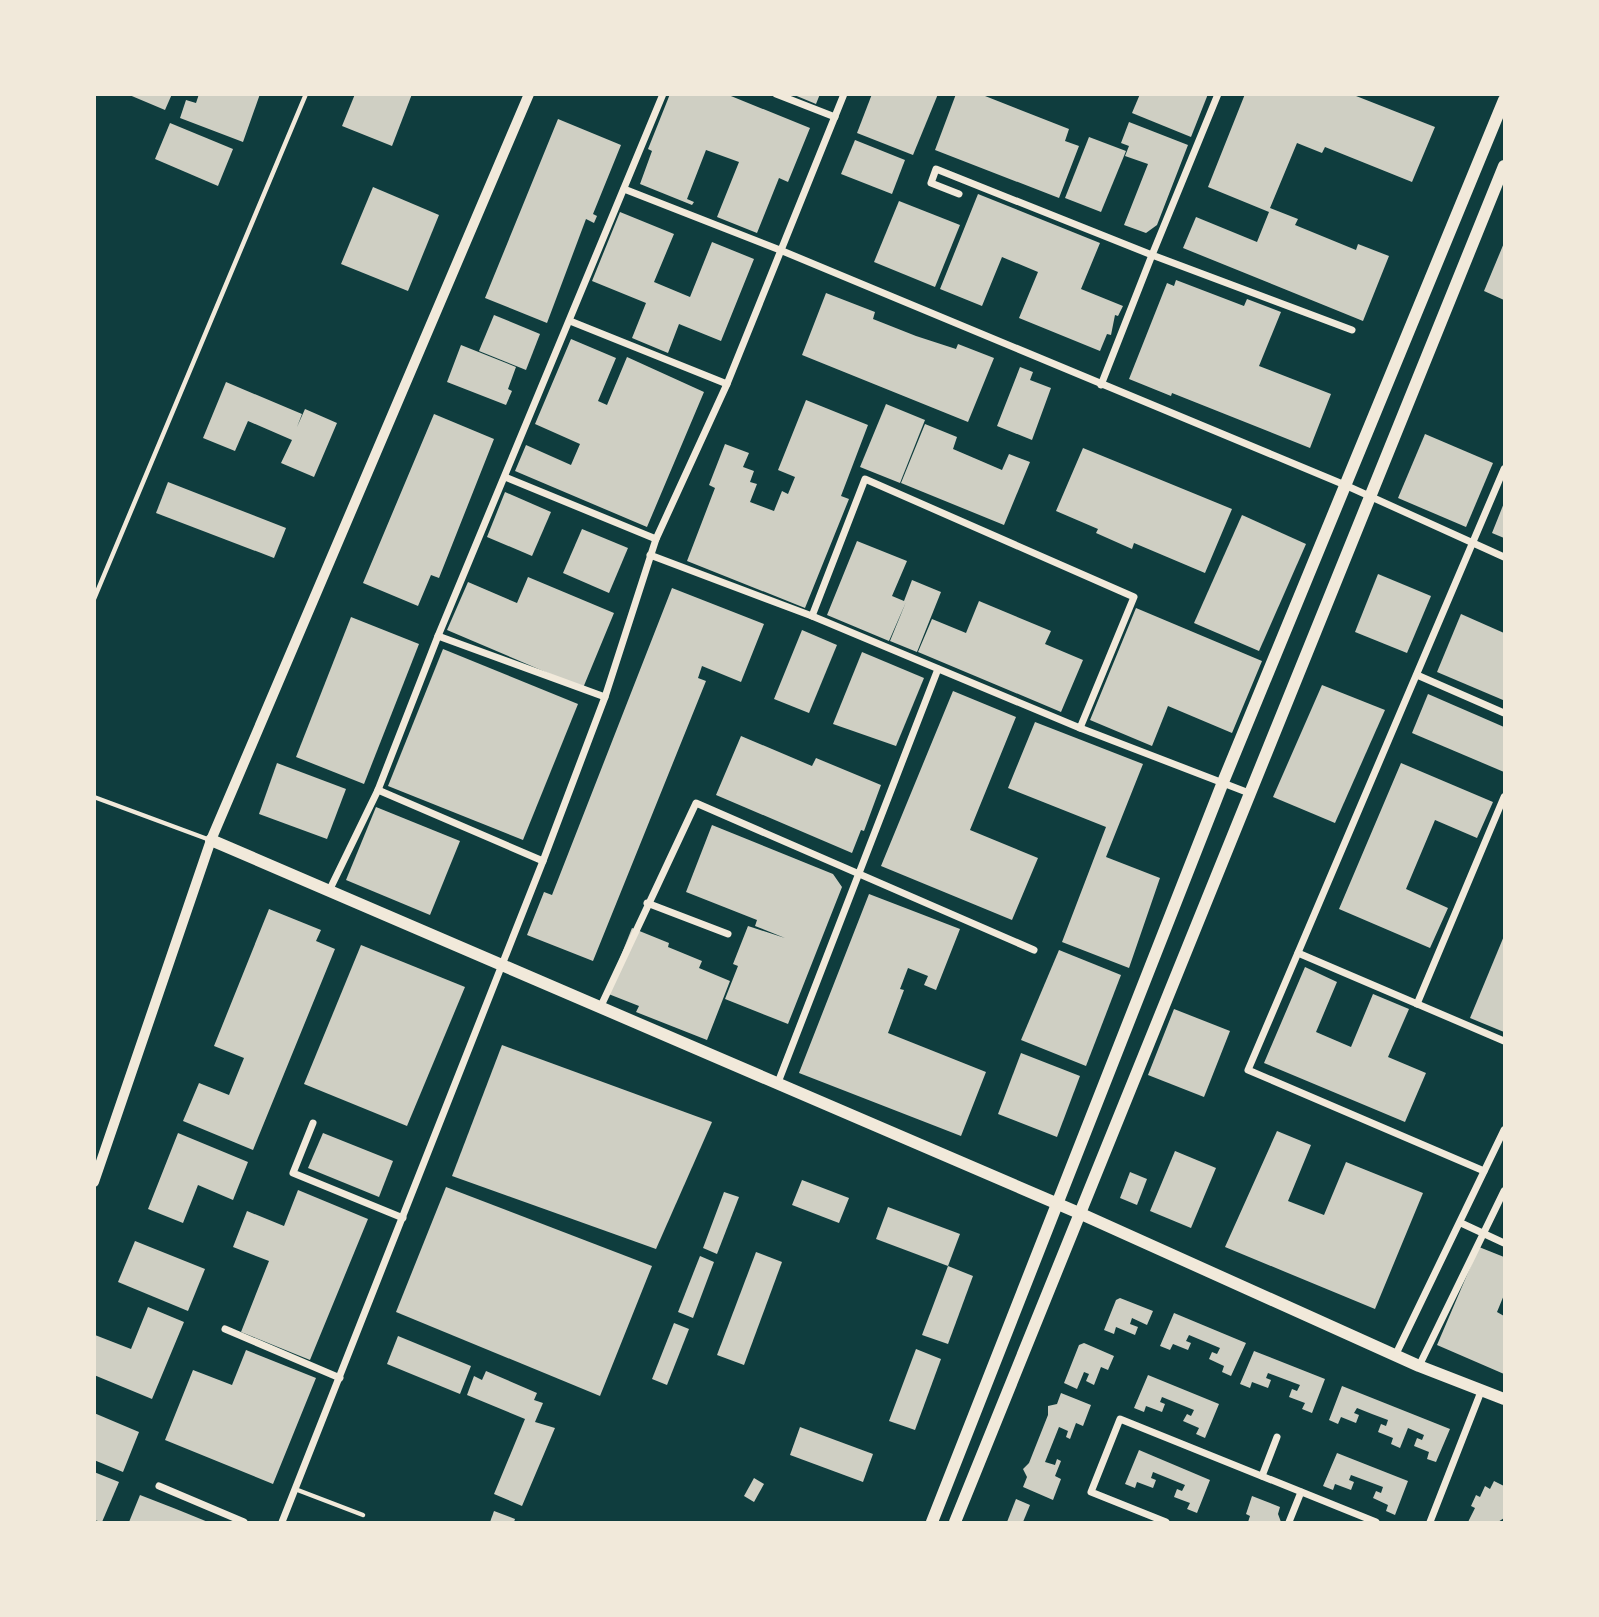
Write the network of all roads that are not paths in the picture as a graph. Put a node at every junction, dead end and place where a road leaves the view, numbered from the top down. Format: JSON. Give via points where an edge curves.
{"nodes":[{"id":1,"x":306,"y":94,"type":"edge"},
{"id":2,"x":529,"y":94,"type":"edge"},
{"id":3,"x":663,"y":94,"type":"edge"},
{"id":4,"x":776,"y":94,"type":"edge"},
{"id":5,"x":844,"y":94,"type":"edge"},
{"id":6,"x":1218,"y":94,"type":"edge"},
{"id":7,"x":1504,"y":100,"type":"edge"},
{"id":8,"x":835,"y":117,"type":"junction"},
{"id":9,"x":1504,"y":166,"type":"edge"},
{"id":10,"x":624,"y":190,"type":"junction"},
{"id":11,"x":959,"y":194,"type":"dead end"},
{"id":12,"x":780,"y":250,"type":"junction"},
{"id":13,"x":1152,"y":255,"type":"junction"},
{"id":14,"x":569,"y":321,"type":"junction"},
{"id":15,"x":1352,"y":330,"type":"dead end"},
{"id":16,"x":727,"y":384,"type":"junction"},
{"id":17,"x":1101,"y":385,"type":"junction"},
{"id":18,"x":1504,"y":469,"type":"edge"},
{"id":19,"x":505,"y":477,"type":"junction"},
{"id":20,"x":1345,"y":485,"type":"junction"},
{"id":21,"x":1370,"y":495,"type":"junction"},
{"id":22,"x":656,"y":540,"type":"junction"},
{"id":23,"x":1473,"y":544,"type":"junction"},
{"id":24,"x":650,"y":555,"type":"junction"},
{"id":25,"x":1504,"y":557,"type":"edge"},
{"id":26,"x":94,"y":599,"type":"edge"},
{"id":27,"x":812,"y":616,"type":"junction"},
{"id":28,"x":439,"y":636,"type":"junction"},
{"id":29,"x":938,"y":670,"type":"junction"},
{"id":30,"x":1416,"y":675,"type":"junction"},
{"id":31,"x":605,"y":696,"type":"junction"},
{"id":32,"x":1504,"y":713,"type":"edge"},
{"id":33,"x":1080,"y":729,"type":"junction"},
{"id":34,"x":1223,"y":782,"type":"junction"},
{"id":35,"x":378,"y":790,"type":"junction"},
{"id":36,"x":1249,"y":793,"type":"junction"},
{"id":37,"x":94,"y":797,"type":"edge"},
{"id":38,"x":1504,"y":797,"type":"edge"},
{"id":39,"x":211,"y":840,"type":"junction"},
{"id":40,"x":542,"y":861,"type":"junction"},
{"id":41,"x":858,"y":872,"type":"junction"},
{"id":42,"x":329,"y":891,"type":"junction"},
{"id":43,"x":647,"y":903,"type":"junction"},
{"id":44,"x":728,"y":934,"type":"dead end"},
{"id":45,"x":1034,"y":950,"type":"dead end"},
{"id":46,"x":1298,"y":953,"type":"junction"},
{"id":47,"x":502,"y":964,"type":"junction"},
{"id":48,"x":1416,"y":1004,"type":"junction"},
{"id":49,"x":599,"y":1008,"type":"junction"},
{"id":50,"x":1504,"y":1041,"type":"edge"},
{"id":51,"x":776,"y":1085,"type":"junction"},
{"id":52,"x":313,"y":1123,"type":"dead end"},
{"id":53,"x":1504,"y":1130,"type":"edge"},
{"id":54,"x":1484,"y":1171,"type":"junction"},
{"id":55,"x":94,"y":1182,"type":"edge"},
{"id":56,"x":1504,"y":1191,"type":"edge"},
{"id":57,"x":1058,"y":1205,"type":"junction"},
{"id":58,"x":1079,"y":1213,"type":"junction"},
{"id":59,"x":403,"y":1218,"type":"junction"},
{"id":60,"x":1461,"y":1223,"type":"junction"},
{"id":61,"x":1485,"y":1234,"type":"junction"},
{"id":62,"x":1504,"y":1242,"type":"edge"},
{"id":63,"x":225,"y":1329,"type":"dead end"},
{"id":64,"x":1395,"y":1356,"type":"junction"},
{"id":65,"x":1419,"y":1366,"type":"junction"},
{"id":66,"x":340,"y":1378,"type":"junction"},
{"id":67,"x":1482,"y":1389,"type":"junction"},
{"id":68,"x":1504,"y":1399,"type":"edge"},
{"id":69,"x":1277,"y":1437,"type":"dead end"},
{"id":70,"x":1262,"y":1476,"type":"junction"},
{"id":71,"x":159,"y":1486,"type":"dead end"},
{"id":72,"x":295,"y":1489,"type":"junction"},
{"id":73,"x":1301,"y":1492,"type":"junction"},
{"id":74,"x":363,"y":1515,"type":"dead end"},
{"id":75,"x":244,"y":1522,"type":"edge"},
{"id":76,"x":282,"y":1522,"type":"edge"},
{"id":77,"x":932,"y":1522,"type":"edge"},
{"id":78,"x":956,"y":1522,"type":"edge"},
{"id":79,"x":1166,"y":1522,"type":"edge"},
{"id":80,"x":1289,"y":1522,"type":"edge"},
{"id":81,"x":1376,"y":1522,"type":"edge"},
{"id":82,"x":1430,"y":1522,"type":"edge"}],
"edges":[{"from":1,"to":26,"type":"lane"},
{"from":2,"to":39,"type":"street"},
{"from":3,"to":10,"type":"street"},
{"from":4,"to":8,"type":"street"},
{"from":5,"to":8,"type":"street"},
{"from":6,"to":13,"type":"street"},
{"from":7,"to":20,"type":"main road"},
{"from":8,"to":12,"type":"street"},
{"from":9,"to":21,"type":"main road"},
{"from":10,"to":12,"type":"street"},
{"from":10,"to":14,"type":"street"},
{"from":11,"to":13,"type":"street","via":[[931,183],[936,169]]},
{"from":12,"to":16,"type":"street"},
{"from":12,"to":17,"type":"street"},
{"from":13,"to":15,"type":"street"},
{"from":13,"to":17,"type":"street"},
{"from":14,"to":16,"type":"street"},
{"from":14,"to":19,"type":"street"},
{"from":16,"to":22,"type":"street"},
{"from":17,"to":20,"type":"street"},
{"from":18,"to":23,"type":"street"},
{"from":19,"to":22,"type":"street"},
{"from":19,"to":28,"type":"street"},
{"from":20,"to":21,"type":"street"},
{"from":20,"to":34,"type":"main road"},
{"from":21,"to":23,"type":"street"},
{"from":21,"to":36,"type":"main road"},
{"from":22,"to":24,"type":"street"},
{"from":23,"to":25,"type":"street"},
{"from":23,"to":30,"type":"street"},
{"from":24,"to":27,"type":"street"},
{"from":24,"to":31,"type":"street"},
{"from":27,"to":29,"type":"street"},
{"from":27,"to":33,"type":"street","via":[[865,479],[1134,597]]},
{"from":28,"to":31,"type":"street"},
{"from":28,"to":35,"type":"street"},
{"from":29,"to":33,"type":"street"},
{"from":29,"to":41,"type":"street"},
{"from":30,"to":32,"type":"street"},
{"from":30,"to":46,"type":"street"},
{"from":31,"to":40,"type":"street"},
{"from":33,"to":34,"type":"street"},
{"from":34,"to":36,"type":"street"},
{"from":34,"to":57,"type":"main road"},
{"from":35,"to":40,"type":"street"},
{"from":35,"to":42,"type":"street"},
{"from":36,"to":58,"type":"main road"},
{"from":37,"to":39,"type":"lane"},
{"from":38,"to":48,"type":"street"},
{"from":39,"to":42,"type":"main road"},
{"from":39,"to":55,"type":"street"},
{"from":40,"to":47,"type":"street"},
{"from":41,"to":43,"type":"street","via":[[696,803]]},
{"from":41,"to":45,"type":"street"},
{"from":41,"to":51,"type":"street"},
{"from":42,"to":47,"type":"main road"},
{"from":43,"to":44,"type":"street"},
{"from":43,"to":49,"type":"street"},
{"from":46,"to":48,"type":"street"},
{"from":46,"to":54,"type":"street","via":[[1248,1070]]},
{"from":47,"to":49,"type":"main road"},
{"from":47,"to":59,"type":"street"},
{"from":48,"to":50,"type":"street"},
{"from":49,"to":51,"type":"main road"},
{"from":51,"to":57,"type":"main road"},
{"from":52,"to":59,"type":"street","via":[[293,1173]]},
{"from":53,"to":54,"type":"street"},
{"from":54,"to":60,"type":"street"},
{"from":56,"to":61,"type":"street"},
{"from":57,"to":58,"type":"main road"},
{"from":57,"to":77,"type":"main road"},
{"from":58,"to":64,"type":"main road"},
{"from":58,"to":78,"type":"main road"},
{"from":59,"to":66,"type":"street"},
{"from":60,"to":61,"type":"street"},
{"from":60,"to":64,"type":"street"},
{"from":61,"to":62,"type":"street"},
{"from":61,"to":65,"type":"street"},
{"from":63,"to":66,"type":"street"},
{"from":64,"to":65,"type":"main road"},
{"from":65,"to":67,"type":"main road"},
{"from":66,"to":72,"type":"street"},
{"from":67,"to":68,"type":"main road"},
{"from":67,"to":82,"type":"street"},
{"from":69,"to":70,"type":"street"},
{"from":70,"to":73,"type":"street"},
{"from":70,"to":79,"type":"street","via":[[1120,1419],[1091,1492]]},
{"from":71,"to":75,"type":"street"},
{"from":72,"to":74,"type":"lane"},
{"from":72,"to":76,"type":"street"},
{"from":73,"to":80,"type":"street"},
{"from":73,"to":81,"type":"street"}]}
